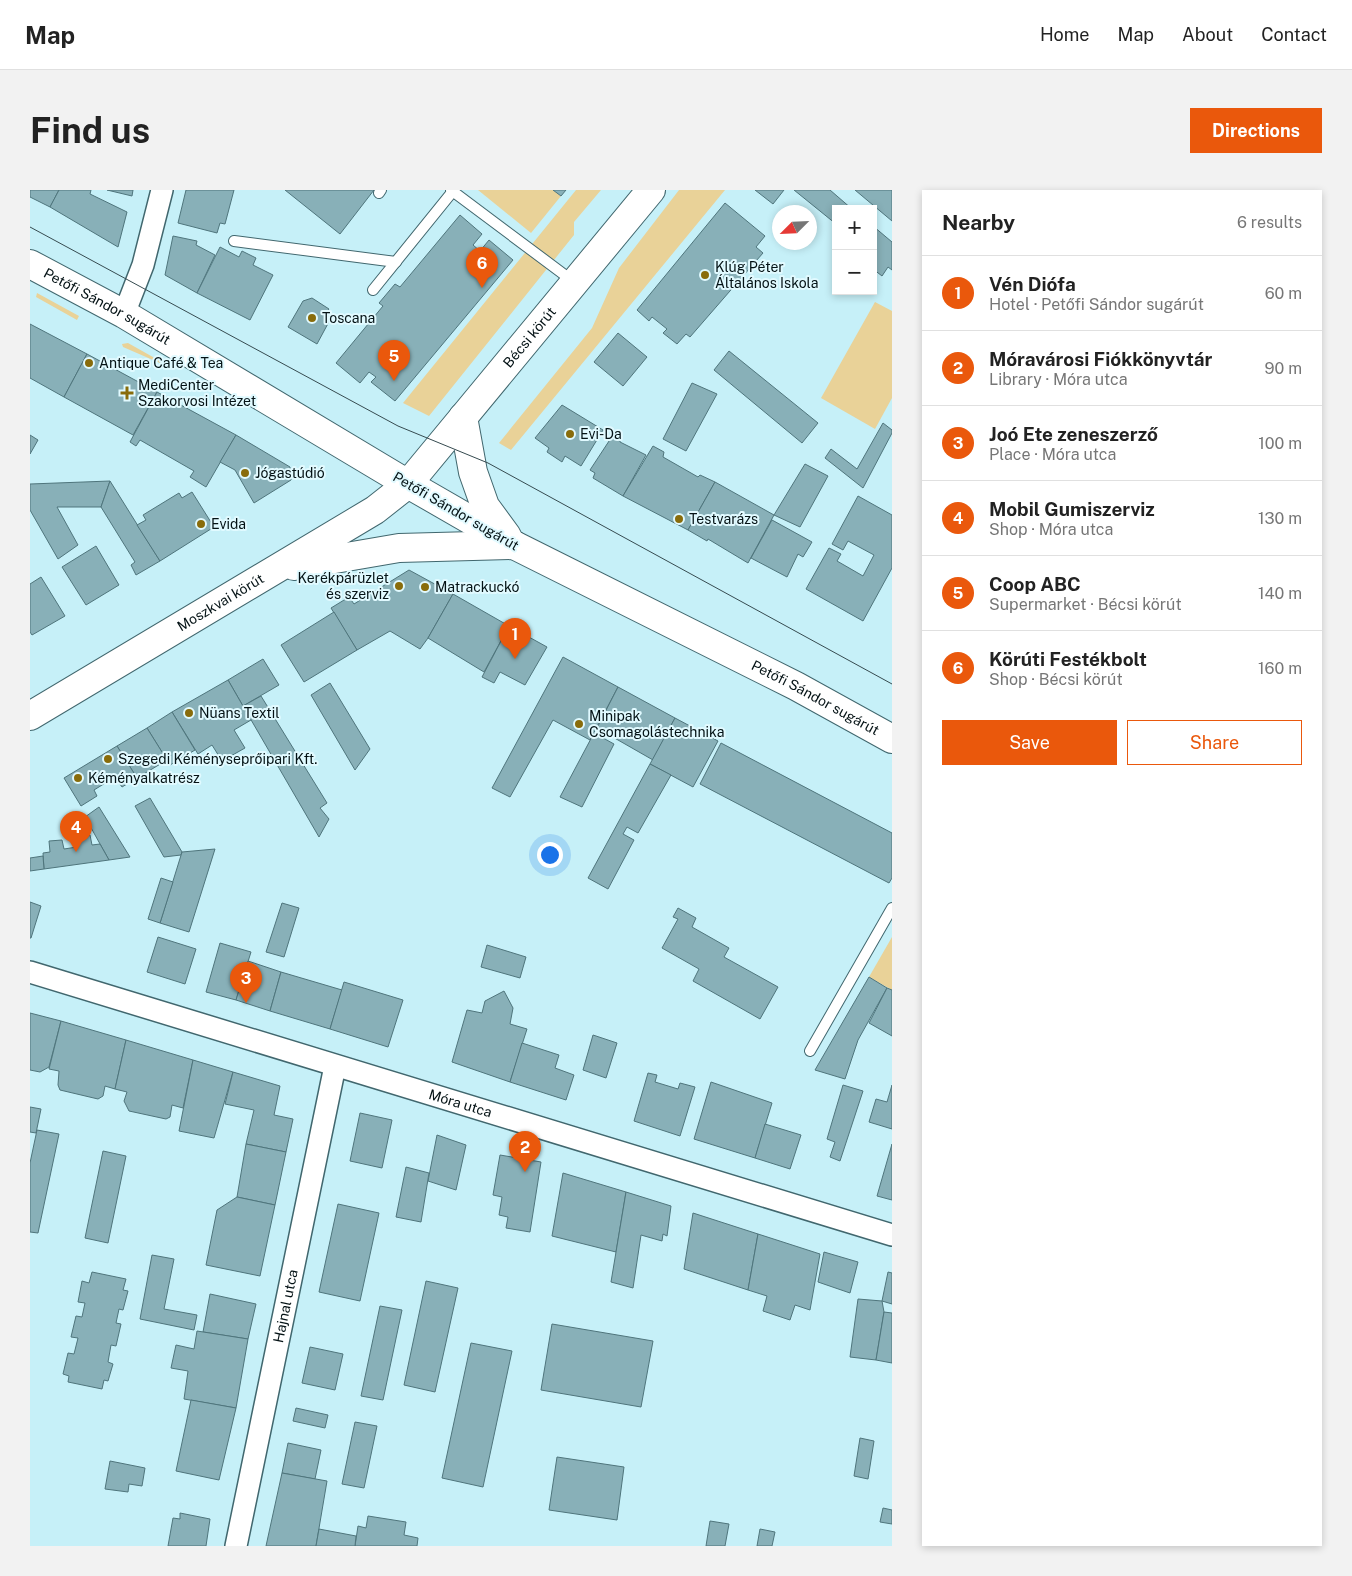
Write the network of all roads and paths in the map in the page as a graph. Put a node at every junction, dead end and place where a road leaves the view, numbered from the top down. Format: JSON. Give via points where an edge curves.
{"nodes":[{"id":1,"x":162,"y":190,"type":"edge"},
{"id":2,"x":452,"y":190,"type":"edge"},
{"id":3,"x":651,"y":190,"type":"edge"},
{"id":4,"x":234,"y":241,"type":"dead end"},
{"id":5,"x":396,"y":262,"type":"junction"},
{"id":6,"x":30,"y":264,"type":"edge"},
{"id":7,"x":574,"y":282,"type":"junction"},
{"id":8,"x":373,"y":290,"type":"dead end"},
{"id":9,"x":124,"y":314,"type":"junction"},
{"id":10,"x":463,"y":417,"type":"junction"},
{"id":11,"x":408,"y":484,"type":"junction"},
{"id":12,"x":514,"y":545,"type":"junction"},
{"id":13,"x":280,"y":568,"type":"junction"},
{"id":14,"x":30,"y":716,"type":"edge"},
{"id":15,"x":892,"y":739,"type":"edge"},
{"id":16,"x":892,"y":908,"type":"edge"},
{"id":17,"x":30,"y":972,"type":"edge"},
{"id":18,"x":810,"y":1051,"type":"dead end"},
{"id":19,"x":335,"y":1066,"type":"junction"},
{"id":20,"x":892,"y":1235,"type":"edge"},
{"id":21,"x":236,"y":1546,"type":"edge"}],
"edges":[{"from":1,"to":9,"type":"street","via":[[143,265]]},
{"from":2,"to":5,"type":"lane"},
{"from":2,"to":7,"type":"lane"},
{"from":3,"to":7,"type":"main road","name":"Bécsi körút"},
{"from":4,"to":5,"type":"lane"},
{"from":5,"to":8,"type":"lane"},
{"from":6,"to":9,"type":"main road","name":"Petőfi Sándor sugárút"},
{"from":7,"to":10,"type":"main road","name":"Bécsi körút"},
{"from":9,"to":11,"type":"main road","name":"Petőfi Sándor sugárút"},
{"from":10,"to":11,"type":"main road","name":"Bécsi körút"},
{"from":10,"to":12,"type":"main road","via":[[473,472],[485,506]]},
{"from":11,"to":12,"type":"main road","name":"Petőfi Sándor sugárút"},
{"from":11,"to":13,"type":"main road","name":"Moszkvai körút","via":[[375,510]]},
{"from":12,"to":13,"type":"main road","via":[[399,548]]},
{"from":12,"to":15,"type":"main road","name":"Petőfi Sándor sugárút","via":[[787,681]]},
{"from":13,"to":14,"type":"main road","name":"Moszkvai körút"},
{"from":16,"to":18,"type":"lane"},
{"from":17,"to":19,"type":"street","name":"Móra utca"},
{"from":19,"to":20,"type":"street","name":"Móra utca"},
{"from":19,"to":21,"type":"street","name":"Hajnal utca"}]}
